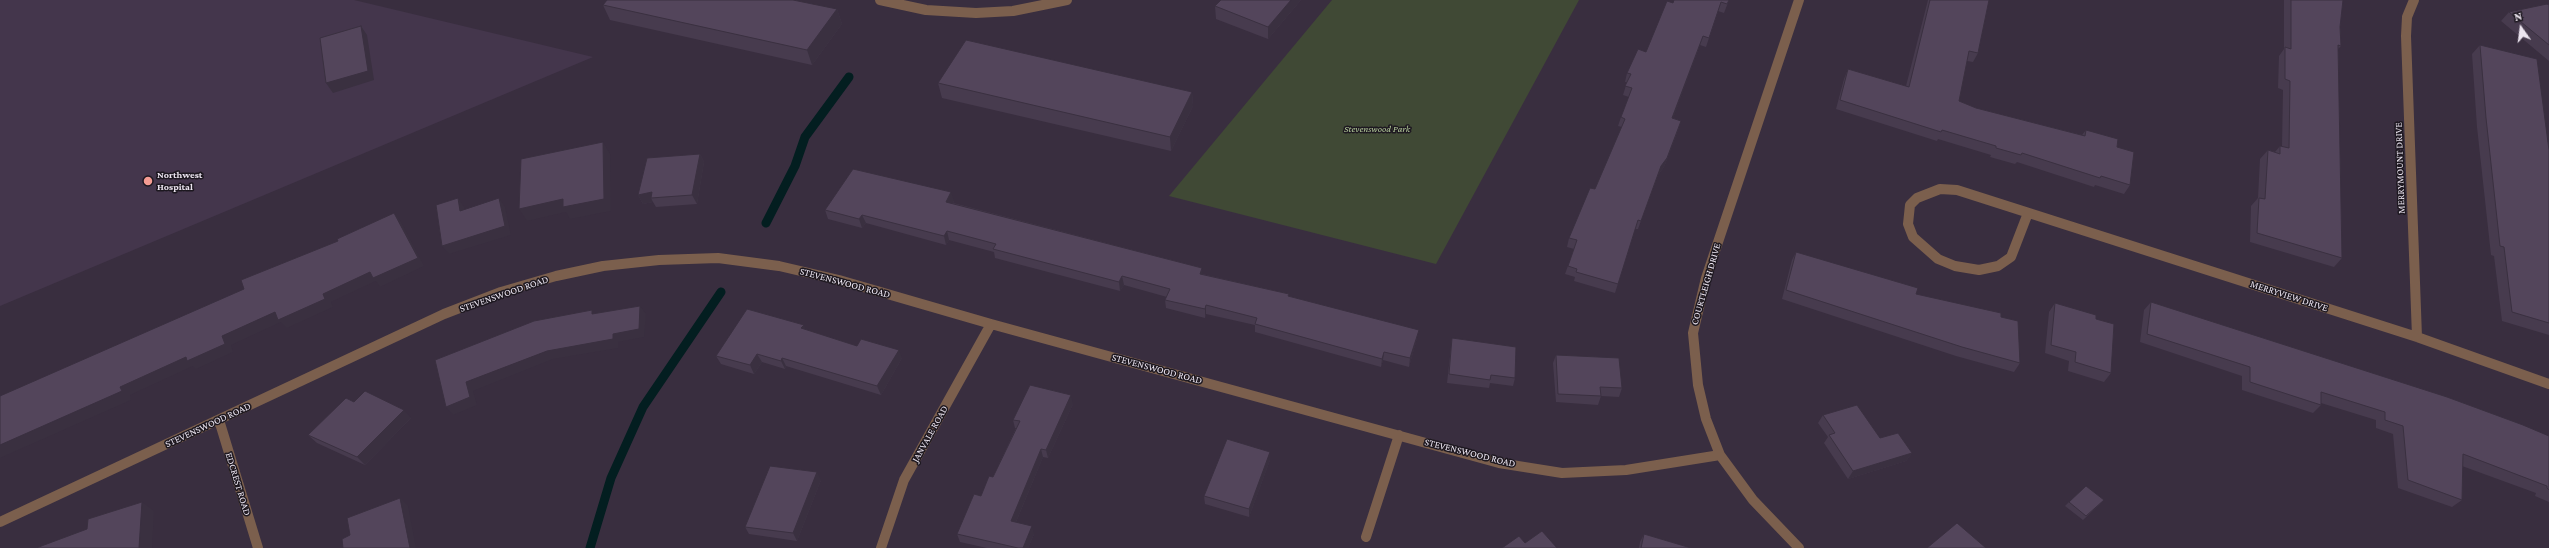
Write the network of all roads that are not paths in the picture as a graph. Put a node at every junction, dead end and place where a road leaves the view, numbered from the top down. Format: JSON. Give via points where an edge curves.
{"nodes":[{"id":1,"x":880,"y":0,"type":"edge"},
{"id":2,"x":1067,"y":0,"type":"edge"},
{"id":3,"x":1799,"y":0,"type":"edge"},
{"id":4,"x":2414,"y":0,"type":"edge"},
{"id":5,"x":2028,"y":212,"type":"junction"},
{"id":6,"x":991,"y":324,"type":"junction"},
{"id":7,"x":2417,"y":337,"type":"junction"},
{"id":8,"x":2549,"y":384,"type":"edge"},
{"id":9,"x":219,"y":420,"type":"junction"},
{"id":10,"x":1399,"y":435,"type":"junction"},
{"id":11,"x":1720,"y":455,"type":"junction"},
{"id":12,"x":0,"y":522,"type":"edge"},
{"id":13,"x":1366,"y":537,"type":"dead end"},
{"id":14,"x":258,"y":548,"type":"edge"},
{"id":15,"x":881,"y":548,"type":"edge"},
{"id":16,"x":1799,"y":548,"type":"edge"}],
"edges":[{"from":1,"to":2,"type":"street","via":[[926,10],[976,14],[1013,11]]},
{"from":3,"to":11,"type":"street","name":"COURTLEIGH DRIVE","via":[[1706,278],[1693,333],[1698,385],[1706,419]]},
{"from":4,"to":7,"type":"street","name":"MERRYMOUNT DRIVE","via":[[2407,17],[2406,36]]},
{"from":5,"to":5,"type":"street","name":"MERRYVIEW DRIVE","via":[[1957,190],[1940,190],[1917,198],[1910,205],[1908,224],[1913,237],[1938,259],[1955,266],[1979,270],[1998,266],[2011,257]]},
{"from":5,"to":7,"type":"street","name":"MERRYVIEW DRIVE"},
{"from":6,"to":9,"type":"street","name":"STEVENSWOOD ROAD","via":[[839,280],[779,266],[718,258],[659,260],[617,265],[556,276],[501,292],[444,314]]},
{"from":6,"to":10,"type":"street","name":"STEVENSWOOD ROAD"},
{"from":6,"to":15,"type":"street","name":"JANVALE ROAD","via":[[904,480]]},
{"from":7,"to":8,"type":"street","name":"MERRYVIEW DRIVE"},
{"from":9,"to":12,"type":"street","name":"STEVENSWOOD ROAD"},
{"from":9,"to":14,"type":"street","name":"EDCREST ROAD"},
{"from":10,"to":11,"type":"street","name":"STEVENSWOOD ROAD","via":[[1500,463],[1562,473],[1626,470]]},
{"from":10,"to":13,"type":"street"},
{"from":11,"to":16,"type":"street","name":"COURTLEIGH DRIVE","via":[[1753,500]]}]}
